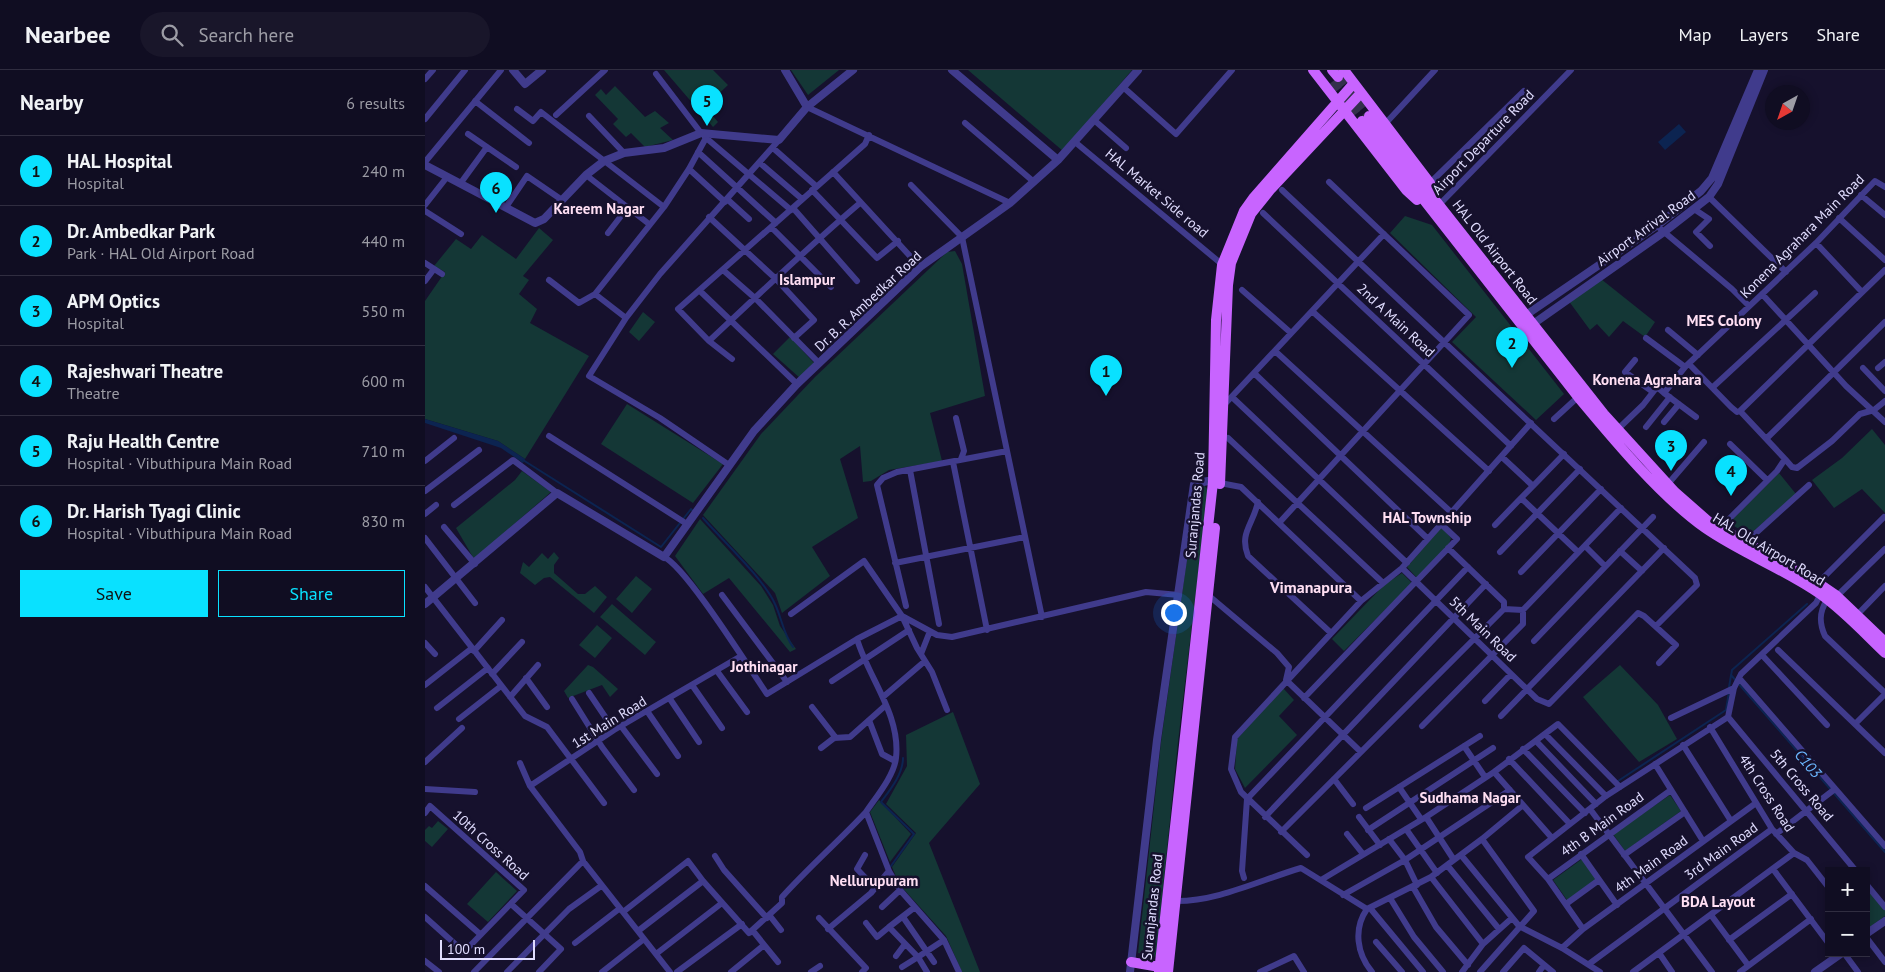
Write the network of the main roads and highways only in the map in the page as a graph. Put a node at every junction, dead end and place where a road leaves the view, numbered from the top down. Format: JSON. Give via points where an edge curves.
{"nodes":[{"id":1,"x":1313,"y":70,"type":"edge"},
{"id":2,"x":1322,"y":70,"type":"edge"},
{"id":3,"x":1337,"y":75,"type":"edge"},
{"id":4,"x":1353,"y":82,"type":"junction"},
{"id":5,"x":1361,"y":92,"type":"junction"},
{"id":6,"x":1337,"y":101,"type":"junction"},
{"id":7,"x":1344,"y":109,"type":"junction"},
{"id":8,"x":1366,"y":118,"type":"tunnel mouth"},
{"id":9,"x":1436,"y":204,"type":"junction"},
{"id":10,"x":1226,"y":267,"type":"junction"},
{"id":11,"x":1216,"y":483,"type":"junction"},
{"id":12,"x":1692,"y":513,"type":"junction"},
{"id":13,"x":1828,"y":597,"type":"junction"},
{"id":14,"x":1885,"y":642,"type":"edge"},
{"id":15,"x":1885,"y":652,"type":"edge"},
{"id":16,"x":1170,"y":900,"type":"junction"},
{"id":17,"x":1130,"y":967,"type":"edge"},
{"id":18,"x":1164,"y":970,"type":"edge"}],
"edges":[{"from":1,"to":6,"type":"main road"},
{"from":2,"to":3,"type":"main road"},
{"from":3,"to":4,"type":"main road"},
{"from":4,"to":5,"type":"main road"},
{"from":4,"to":6,"type":"main road","name":"Suranjandas Road"},
{"from":5,"to":7,"type":"main road","name":"Suranjandas Road"},
{"from":5,"to":9,"type":"main road","via":[[1430,183]]},
{"from":6,"to":7,"type":"main road"},
{"from":6,"to":10,"type":"main road","name":"Suranjandas Road","via":[[1254,197],[1241,220]]},
{"from":7,"to":9,"type":"main road","via":[[1406,190],[1420,203]]},
{"from":7,"to":10,"type":"main road","name":"Suranjandas Road","via":[[1251,214]]},
{"from":8,"to":9,"type":"main road"},
{"from":9,"to":12,"type":"main road","name":"HAL Old Airport Road","via":[[1618,429]]},
{"from":9,"to":12,"type":"main road","name":"HAL Old Airport Road","via":[[1610,435]]},
{"from":10,"to":11,"type":"main road","name":"Suranjandas Road","via":[[1216,320],[1220,405]]},
{"from":11,"to":16,"type":"main road","name":"Suranjandas Road"},
{"from":11,"to":16,"type":"main road","name":"Suranjandas Road","via":[[1208,595]]},
{"from":12,"to":13,"type":"main road","name":"HAL Old Airport Road","via":[[1730,544]]},
{"from":12,"to":13,"type":"main road","name":"HAL Old Airport Road","via":[[1819,583]]},
{"from":13,"to":14,"type":"main road","name":"HAL Old Airport Road","via":[[1857,615]]},
{"from":13,"to":15,"type":"main road","name":"HAL Old Airport Road"},
{"from":16,"to":18,"type":"main road","name":"Suranjandas Road"},
{"from":17,"to":18,"type":"main road"}]}
